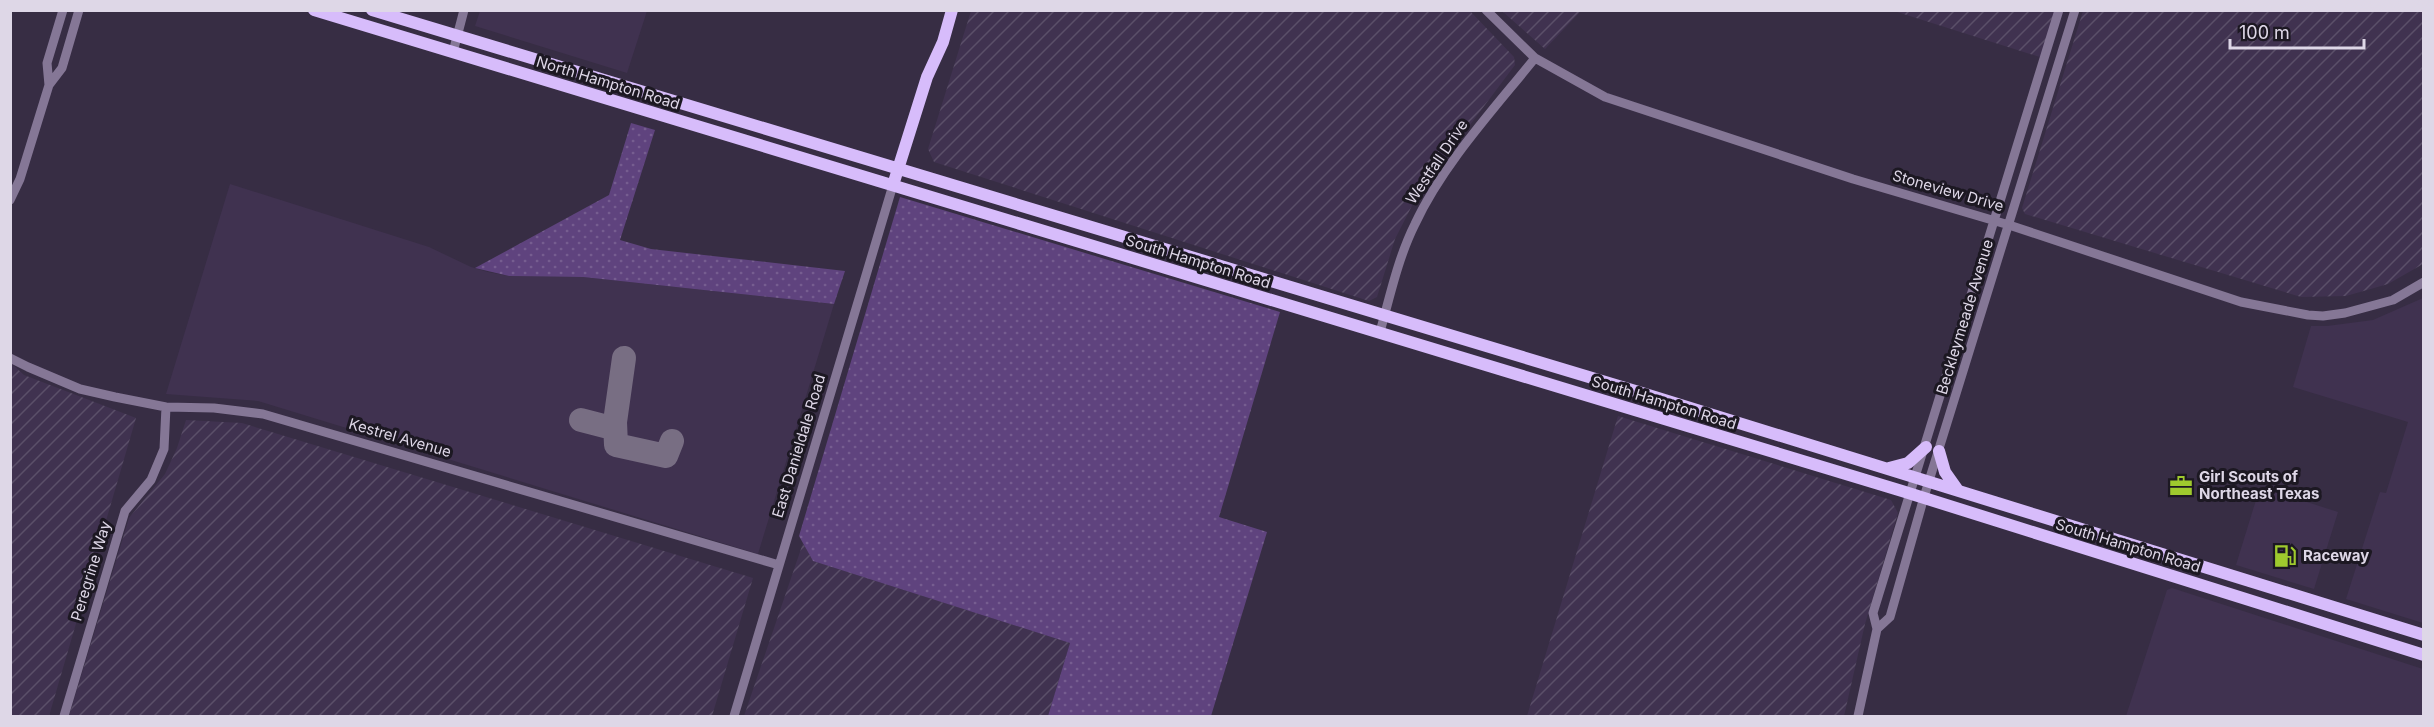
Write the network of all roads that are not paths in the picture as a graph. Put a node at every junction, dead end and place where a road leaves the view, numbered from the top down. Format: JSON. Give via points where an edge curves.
{"nodes":[{"id":1,"x":63,"y":10,"type":"edge"},
{"id":2,"x":79,"y":10,"type":"edge"},
{"id":3,"x":314,"y":10,"type":"edge"},
{"id":4,"x":372,"y":10,"type":"edge"},
{"id":5,"x":464,"y":10,"type":"edge"},
{"id":6,"x":952,"y":10,"type":"edge"},
{"id":7,"x":1486,"y":10,"type":"edge"},
{"id":8,"x":2059,"y":10,"type":"edge"},
{"id":9,"x":2075,"y":10,"type":"edge"},
{"id":10,"x":456,"y":35,"type":"junction"},
{"id":11,"x":453,"y":52,"type":"junction"},
{"id":12,"x":2046,"y":55,"type":"junction"},
{"id":13,"x":1535,"y":58,"type":"junction"},
{"id":14,"x":2060,"y":59,"type":"junction"},
{"id":15,"x":573,"y":70,"type":"junction"},
{"id":16,"x":49,"y":85,"type":"junction"},
{"id":17,"x":567,"y":86,"type":"junction"},
{"id":18,"x":705,"y":110,"type":"junction"},
{"id":19,"x":698,"y":126,"type":"junction"},
{"id":20,"x":898,"y":167,"type":"junction"},
{"id":21,"x":893,"y":185,"type":"junction"},
{"id":22,"x":10,"y":200,"type":"edge"},
{"id":23,"x":1994,"y":221,"type":"junction"},
{"id":24,"x":2009,"y":225,"type":"junction"},
{"id":25,"x":1146,"y":243,"type":"junction"},
{"id":26,"x":1141,"y":260,"type":"junction"},
{"id":27,"x":2424,"y":282,"type":"edge"},
{"id":28,"x":1384,"y":315,"type":"junction"},
{"id":29,"x":1380,"y":332,"type":"junction"},
{"id":30,"x":10,"y":358,"type":"edge"},
{"id":31,"x":166,"y":407,"type":"junction"},
{"id":32,"x":1926,"y":447,"type":"junction"},
{"id":33,"x":1939,"y":451,"type":"junction"},
{"id":34,"x":1888,"y":468,"type":"junction"},
{"id":35,"x":1915,"y":476,"type":"junction"},
{"id":36,"x":1930,"y":481,"type":"junction"},
{"id":37,"x":1957,"y":489,"type":"junction"},
{"id":38,"x":1910,"y":493,"type":"junction"},
{"id":39,"x":1924,"y":497,"type":"junction"},
{"id":40,"x":2130,"y":543,"type":"junction"},
{"id":41,"x":2124,"y":561,"type":"junction"},
{"id":42,"x":779,"y":565,"type":"junction"},
{"id":43,"x":2318,"y":602,"type":"junction"},
{"id":44,"x":2313,"y":620,"type":"junction"},
{"id":45,"x":1877,"y":629,"type":"junction"},
{"id":46,"x":2424,"y":635,"type":"edge"},
{"id":47,"x":2424,"y":655,"type":"edge"},
{"id":48,"x":64,"y":717,"type":"edge"},
{"id":49,"x":734,"y":717,"type":"edge"},
{"id":50,"x":1858,"y":717,"type":"edge"}],
"edges":[{"from":1,"to":16,"type":"street","via":[[47,63]]},
{"from":2,"to":16,"type":"street","via":[[62,68]]},
{"from":3,"to":11,"type":"main road","name":"North Hampton Road"},
{"from":4,"to":10,"type":"main road","name":"North Hampton Road"},
{"from":5,"to":10,"type":"street"},
{"from":6,"to":20,"type":"main road"},
{"from":7,"to":13,"type":"street","name":"Stoneview Drive"},
{"from":8,"to":12,"type":"street","name":"Beckleymeade Avenue"},
{"from":9,"to":14,"type":"street","name":"Beckleymeade Avenue"},
{"from":10,"to":11,"type":"street"},
{"from":10,"to":15,"type":"main road","name":"North Hampton Road"},
{"from":11,"to":17,"type":"main road","name":"North Hampton Road"},
{"from":12,"to":14,"type":"street"},
{"from":12,"to":23,"type":"street","name":"Beckleymeade Avenue"},
{"from":13,"to":23,"type":"street","name":"Stoneview Drive","via":[[1615,101]]},
{"from":13,"to":28,"type":"street","name":"Westfall Drive","via":[[1438,184],[1415,223],[1399,261]]},
{"from":14,"to":24,"type":"street","name":"Beckleymeade Avenue"},
{"from":15,"to":17,"type":"main road"},
{"from":15,"to":18,"type":"main road","name":"North Hampton Road"},
{"from":16,"to":22,"type":"street"},
{"from":17,"to":19,"type":"main road","name":"North Hampton Road"},
{"from":18,"to":19,"type":"main road"},
{"from":18,"to":20,"type":"main road","name":"North Hampton Road"},
{"from":19,"to":21,"type":"main road","name":"North Hampton Road"},
{"from":20,"to":21,"type":"main road"},
{"from":20,"to":25,"type":"main road","name":"South Hampton Road"},
{"from":21,"to":26,"type":"main road","name":"South Hampton Road"},
{"from":21,"to":42,"type":"street","name":"East Danieldale Road"},
{"from":23,"to":24,"type":"street","name":"Stoneview Drive"},
{"from":23,"to":32,"type":"street","name":"Beckleymeade Avenue"},
{"from":24,"to":27,"type":"street","name":"Stoneview Drive","via":[[2241,302],[2308,315],[2373,306],[2393,300]]},
{"from":24,"to":33,"type":"street","name":"Beckleymeade Avenue"},
{"from":25,"to":26,"type":"main road"},
{"from":25,"to":28,"type":"main road","name":"South Hampton Road"},
{"from":26,"to":29,"type":"main road","name":"South Hampton Road"},
{"from":28,"to":29,"type":"street","name":"Westfall Drive"},
{"from":28,"to":34,"type":"main road","name":"South Hampton Road"},
{"from":29,"to":38,"type":"main road","name":"South Hampton Road"},
{"from":30,"to":31,"type":"street","name":"Kestrel Avenue","via":[[80,389]]},
{"from":31,"to":42,"type":"street","name":"Kestrel Avenue","via":[[263,414]]},
{"from":31,"to":48,"type":"street","name":"Peregrine Way","via":[[164,449],[151,480],[125,511]]},
{"from":32,"to":34,"type":"main road","via":[[1908,463]]},
{"from":32,"to":35,"type":"street","name":"Beckleymeade Avenue"},
{"from":33,"to":36,"type":"street","name":"Beckleymeade Avenue"},
{"from":33,"to":37,"type":"main road","via":[[1945,472]]},
{"from":34,"to":35,"type":"main road","name":"South Hampton Road"},
{"from":35,"to":36,"type":"main road","name":"South Hampton Road"},
{"from":35,"to":38,"type":"street","name":"Beckleymeade Avenue"},
{"from":36,"to":37,"type":"main road","name":"South Hampton Road"},
{"from":36,"to":39,"type":"street","name":"Beckleymeade Avenue"},
{"from":37,"to":40,"type":"main road","name":"South Hampton Road"},
{"from":38,"to":39,"type":"main road","name":"South Hampton Road"},
{"from":38,"to":45,"type":"street","name":"Beckleymeade Avenue","via":[[1873,613]]},
{"from":39,"to":41,"type":"main road","name":"South Hampton Road"},
{"from":39,"to":45,"type":"street","name":"Beckleymeade Avenue","via":[[1890,617]]},
{"from":40,"to":41,"type":"main road"},
{"from":40,"to":43,"type":"main road","name":"South Hampton Road"},
{"from":41,"to":44,"type":"main road","name":"South Hampton Road"},
{"from":42,"to":49,"type":"street","name":"East Danieldale Road"},
{"from":43,"to":44,"type":"main road"},
{"from":43,"to":46,"type":"main road","name":"South Hampton Road"},
{"from":44,"to":47,"type":"main road","name":"South Hampton Road"},
{"from":45,"to":50,"type":"street","name":"Beckleymeade Avenue"}]}
